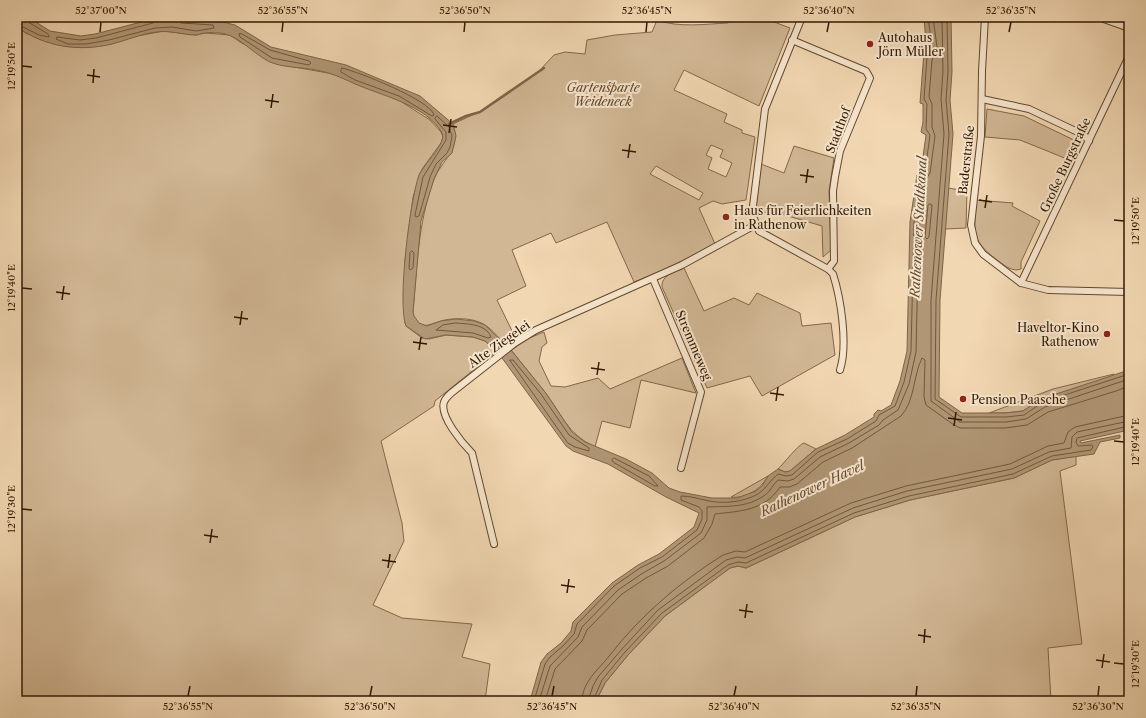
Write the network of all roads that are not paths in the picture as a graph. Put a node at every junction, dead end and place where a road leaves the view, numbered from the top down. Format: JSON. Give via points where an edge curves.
{"nodes":[{"id":1,"x":802,"y":17,"type":"edge"},
{"id":2,"x":985,"y":17,"type":"edge"},
{"id":3,"x":1098,"y":17,"type":"edge"},
{"id":4,"x":1129,"y":28,"type":"edge"},
{"id":5,"x":792,"y":40,"type":"junction"},
{"id":6,"x":1129,"y":56,"type":"edge"},
{"id":7,"x":982,"y":99,"type":"junction"},
{"id":8,"x":1089,"y":141,"type":"junction"},
{"id":9,"x":755,"y":225,"type":"junction"},
{"id":10,"x":828,"y":270,"type":"junction"},
{"id":11,"x":653,"y":279,"type":"junction"},
{"id":12,"x":1022,"y":283,"type":"junction"},
{"id":13,"x":1129,"y":292,"type":"edge"},
{"id":14,"x":840,"y":370,"type":"dead end"},
{"id":15,"x":681,"y":468,"type":"dead end"},
{"id":16,"x":494,"y":544,"type":"dead end"}],
"edges":[{"from":1,"to":5,"type":"street"},
{"from":2,"to":7,"type":"street","name":"Baderstraße"},
{"from":3,"to":4,"type":"street"},
{"from":5,"to":9,"type":"street","via":[[764,113],[752,206]]},
{"from":5,"to":10,"type":"street","name":"Stadthof","via":[[866,71],[870,78],[840,151],[833,191],[834,261]]},
{"from":6,"to":8,"type":"street","name":"Große Burgstraße"},
{"from":7,"to":8,"type":"street","via":[[1039,113],[1084,135]]},
{"from":7,"to":12,"type":"street","name":"Baderstraße","via":[[981,136],[971,225],[973,238],[983,254]]},
{"from":8,"to":12,"type":"street","name":"Große Burgstraße"},
{"from":9,"to":10,"type":"street","via":[[764,235]]},
{"from":9,"to":11,"type":"street","name":"Alte Ziegelei","via":[[682,266]]},
{"from":10,"to":14,"type":"street","via":[[835,280],[842,324],[844,356]]},
{"from":11,"to":15,"type":"street","name":"Stremmeweg","via":[[701,392]]},
{"from":11,"to":16,"type":"street","name":"Alte Ziegelei","via":[[536,330],[515,343],[445,400],[446,415],[461,442],[472,454]]},
{"from":12,"to":13,"type":"street","via":[[1048,290]]}]}
